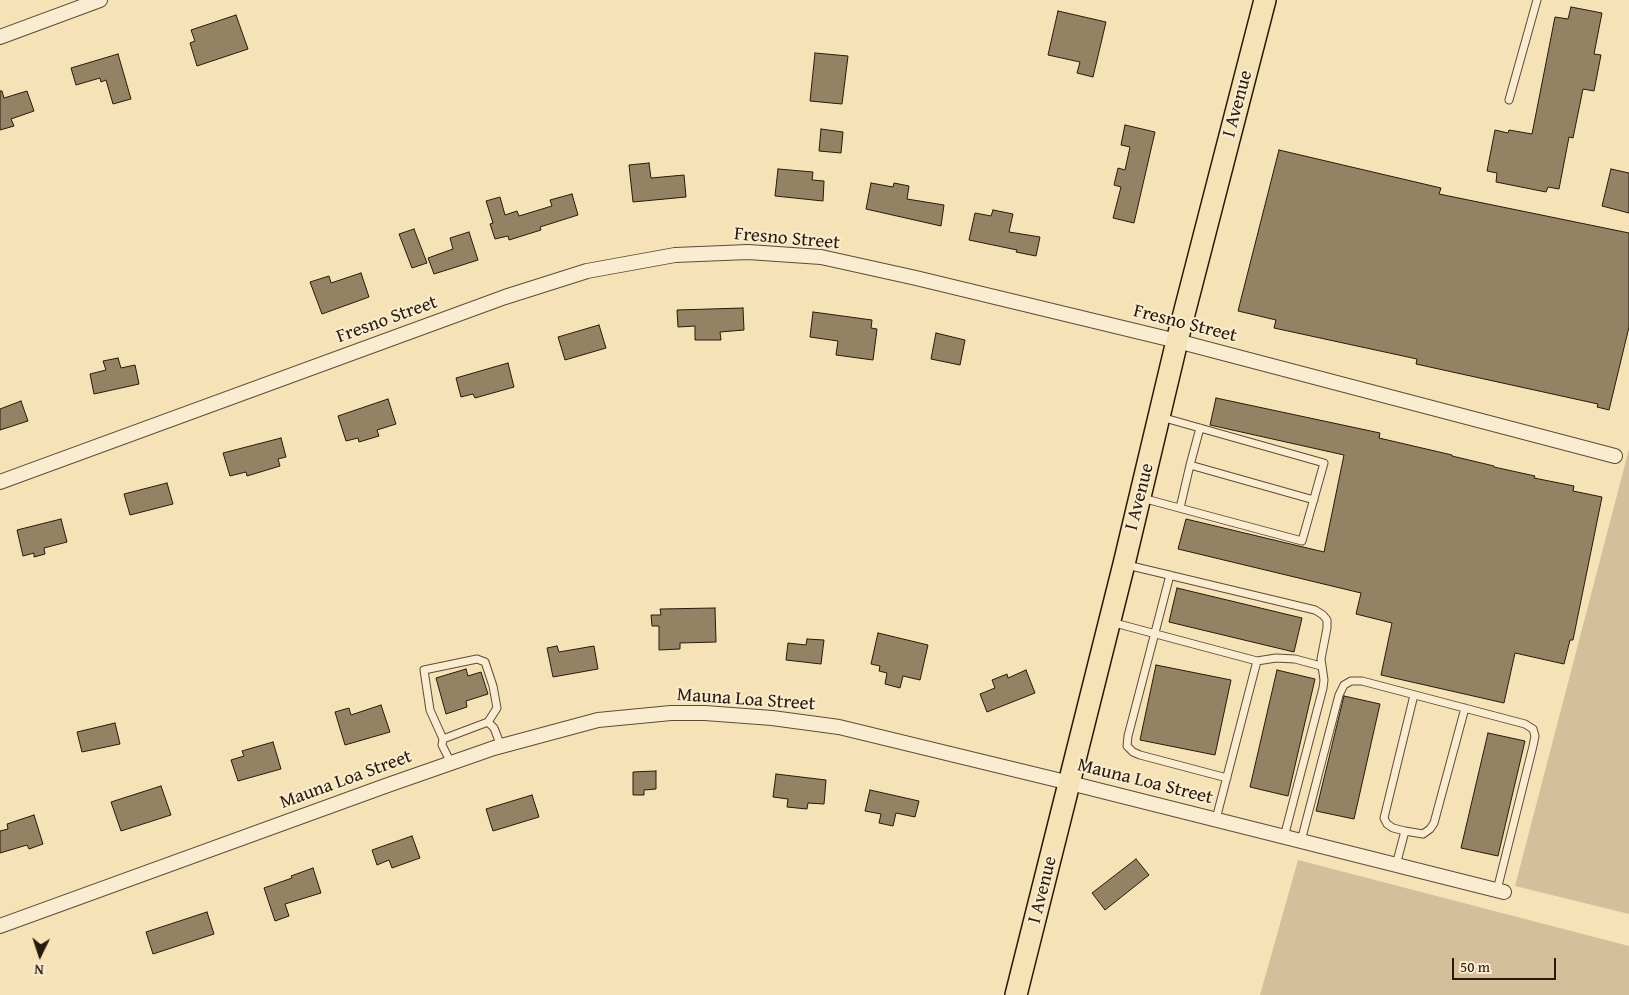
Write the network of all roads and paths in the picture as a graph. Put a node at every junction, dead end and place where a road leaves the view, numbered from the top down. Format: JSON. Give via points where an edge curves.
{"nodes":[{"id":1,"x":100,"y":0,"type":"edge"},
{"id":2,"x":1265,"y":0,"type":"edge"},
{"id":3,"x":1537,"y":0,"type":"edge"},
{"id":4,"x":0,"y":37,"type":"edge"},
{"id":5,"x":1509,"y":100,"type":"dead end"},
{"id":6,"x":1177,"y":341,"type":"junction"},
{"id":7,"x":1160,"y":417,"type":"junction"},
{"id":8,"x":1200,"y":428,"type":"junction"},
{"id":9,"x":1615,"y":456,"type":"dead end"},
{"id":10,"x":1190,"y":465,"type":"junction"},
{"id":11,"x":0,"y":482,"type":"edge"},
{"id":12,"x":1140,"y":498,"type":"junction"},
{"id":13,"x":1314,"y":500,"type":"junction"},
{"id":14,"x":1180,"y":508,"type":"junction"},
{"id":15,"x":1124,"y":564,"type":"junction"},
{"id":16,"x":1170,"y":575,"type":"junction"},
{"id":17,"x":1110,"y":622,"type":"junction"},
{"id":18,"x":1155,"y":634,"type":"junction"},
{"id":19,"x":1257,"y":661,"type":"junction"},
{"id":20,"x":1321,"y":666,"type":"junction"},
{"id":21,"x":1414,"y":695,"type":"junction"},
{"id":22,"x":1465,"y":708,"type":"junction"},
{"id":23,"x":488,"y":722,"type":"junction"},
{"id":24,"x":443,"y":739,"type":"junction"},
{"id":25,"x":501,"y":746,"type":"junction"},
{"id":26,"x":451,"y":763,"type":"junction"},
{"id":27,"x":1227,"y":778,"type":"junction"},
{"id":28,"x":1070,"y":783,"type":"junction"},
{"id":29,"x":1216,"y":819,"type":"junction"},
{"id":30,"x":1405,"y":831,"type":"junction"},
{"id":31,"x":1284,"y":836,"type":"junction"},
{"id":32,"x":1301,"y":841,"type":"junction"},
{"id":33,"x":1396,"y":865,"type":"junction"},
{"id":34,"x":1500,"y":891,"type":"joint"},
{"id":35,"x":0,"y":926,"type":"edge"},
{"id":36,"x":1016,"y":995,"type":"edge"}],
"edges":[{"from":1,"to":4,"type":"street"},
{"from":2,"to":6,"type":"main road","name":"I Avenue"},
{"from":3,"to":5,"type":"lane"},
{"from":6,"to":7,"type":"main road","name":"I Avenue"},
{"from":6,"to":9,"type":"street","name":"Fresno Street"},
{"from":6,"to":11,"type":"street","name":"Fresno Street","via":[[821,257],[748,252],[675,256],[587,271],[505,297]]},
{"from":7,"to":8,"type":"lane"},
{"from":7,"to":12,"type":"main road","name":"I Avenue"},
{"from":8,"to":10,"type":"lane"},
{"from":8,"to":13,"type":"lane","via":[[1324,463]]},
{"from":10,"to":13,"type":"lane"},
{"from":10,"to":14,"type":"lane"},
{"from":12,"to":14,"type":"lane"},
{"from":12,"to":15,"type":"main road","name":"I Avenue"},
{"from":13,"to":14,"type":"lane","via":[[1302,541]]},
{"from":15,"to":16,"type":"lane"},
{"from":15,"to":17,"type":"main road","name":"I Avenue"},
{"from":16,"to":18,"type":"lane"},
{"from":16,"to":20,"type":"lane","via":[[1315,610],[1327,620]]},
{"from":17,"to":18,"type":"lane"},
{"from":17,"to":28,"type":"main road","name":"I Avenue"},
{"from":18,"to":19,"type":"lane"},
{"from":18,"to":27,"type":"lane","via":[[1127,746],[1140,755]]},
{"from":19,"to":20,"type":"lane","via":[[1295,659]]},
{"from":19,"to":27,"type":"lane"},
{"from":20,"to":31,"type":"lane","via":[[1323,688]]},
{"from":21,"to":22,"type":"lane"},
{"from":21,"to":30,"type":"lane","via":[[1384,818],[1392,828]]},
{"from":21,"to":32,"type":"lane","via":[[1362,681],[1344,685]]},
{"from":22,"to":30,"type":"lane","via":[[1434,822],[1423,834]]},
{"from":22,"to":34,"type":"lane","via":[[1525,724],[1533,729],[1535,736]]},
{"from":23,"to":24,"type":"lane"},
{"from":23,"to":24,"type":"lane","via":[[497,708],[484,662],[478,659],[424,670],[430,710]]},
{"from":23,"to":25,"type":"lane"},
{"from":24,"to":26,"type":"lane","via":[[442,745]]},
{"from":25,"to":26,"type":"street","name":"Mauna Loa Street"},
{"from":25,"to":28,"type":"street","name":"Mauna Loa Street","via":[[598,720],[705,713],[840,726]]},
{"from":26,"to":35,"type":"street","name":"Mauna Loa Street"},
{"from":27,"to":29,"type":"lane"},
{"from":28,"to":29,"type":"street","name":"Mauna Loa Street"},
{"from":28,"to":36,"type":"main road","name":"I Avenue"},
{"from":29,"to":31,"type":"street","name":"Mauna Loa Street"},
{"from":30,"to":33,"type":"lane"},
{"from":31,"to":32,"type":"street","name":"Mauna Loa Street"},
{"from":32,"to":33,"type":"street","name":"Mauna Loa Street"},
{"from":33,"to":34,"type":"street","name":"Mauna Loa Street"}]}
